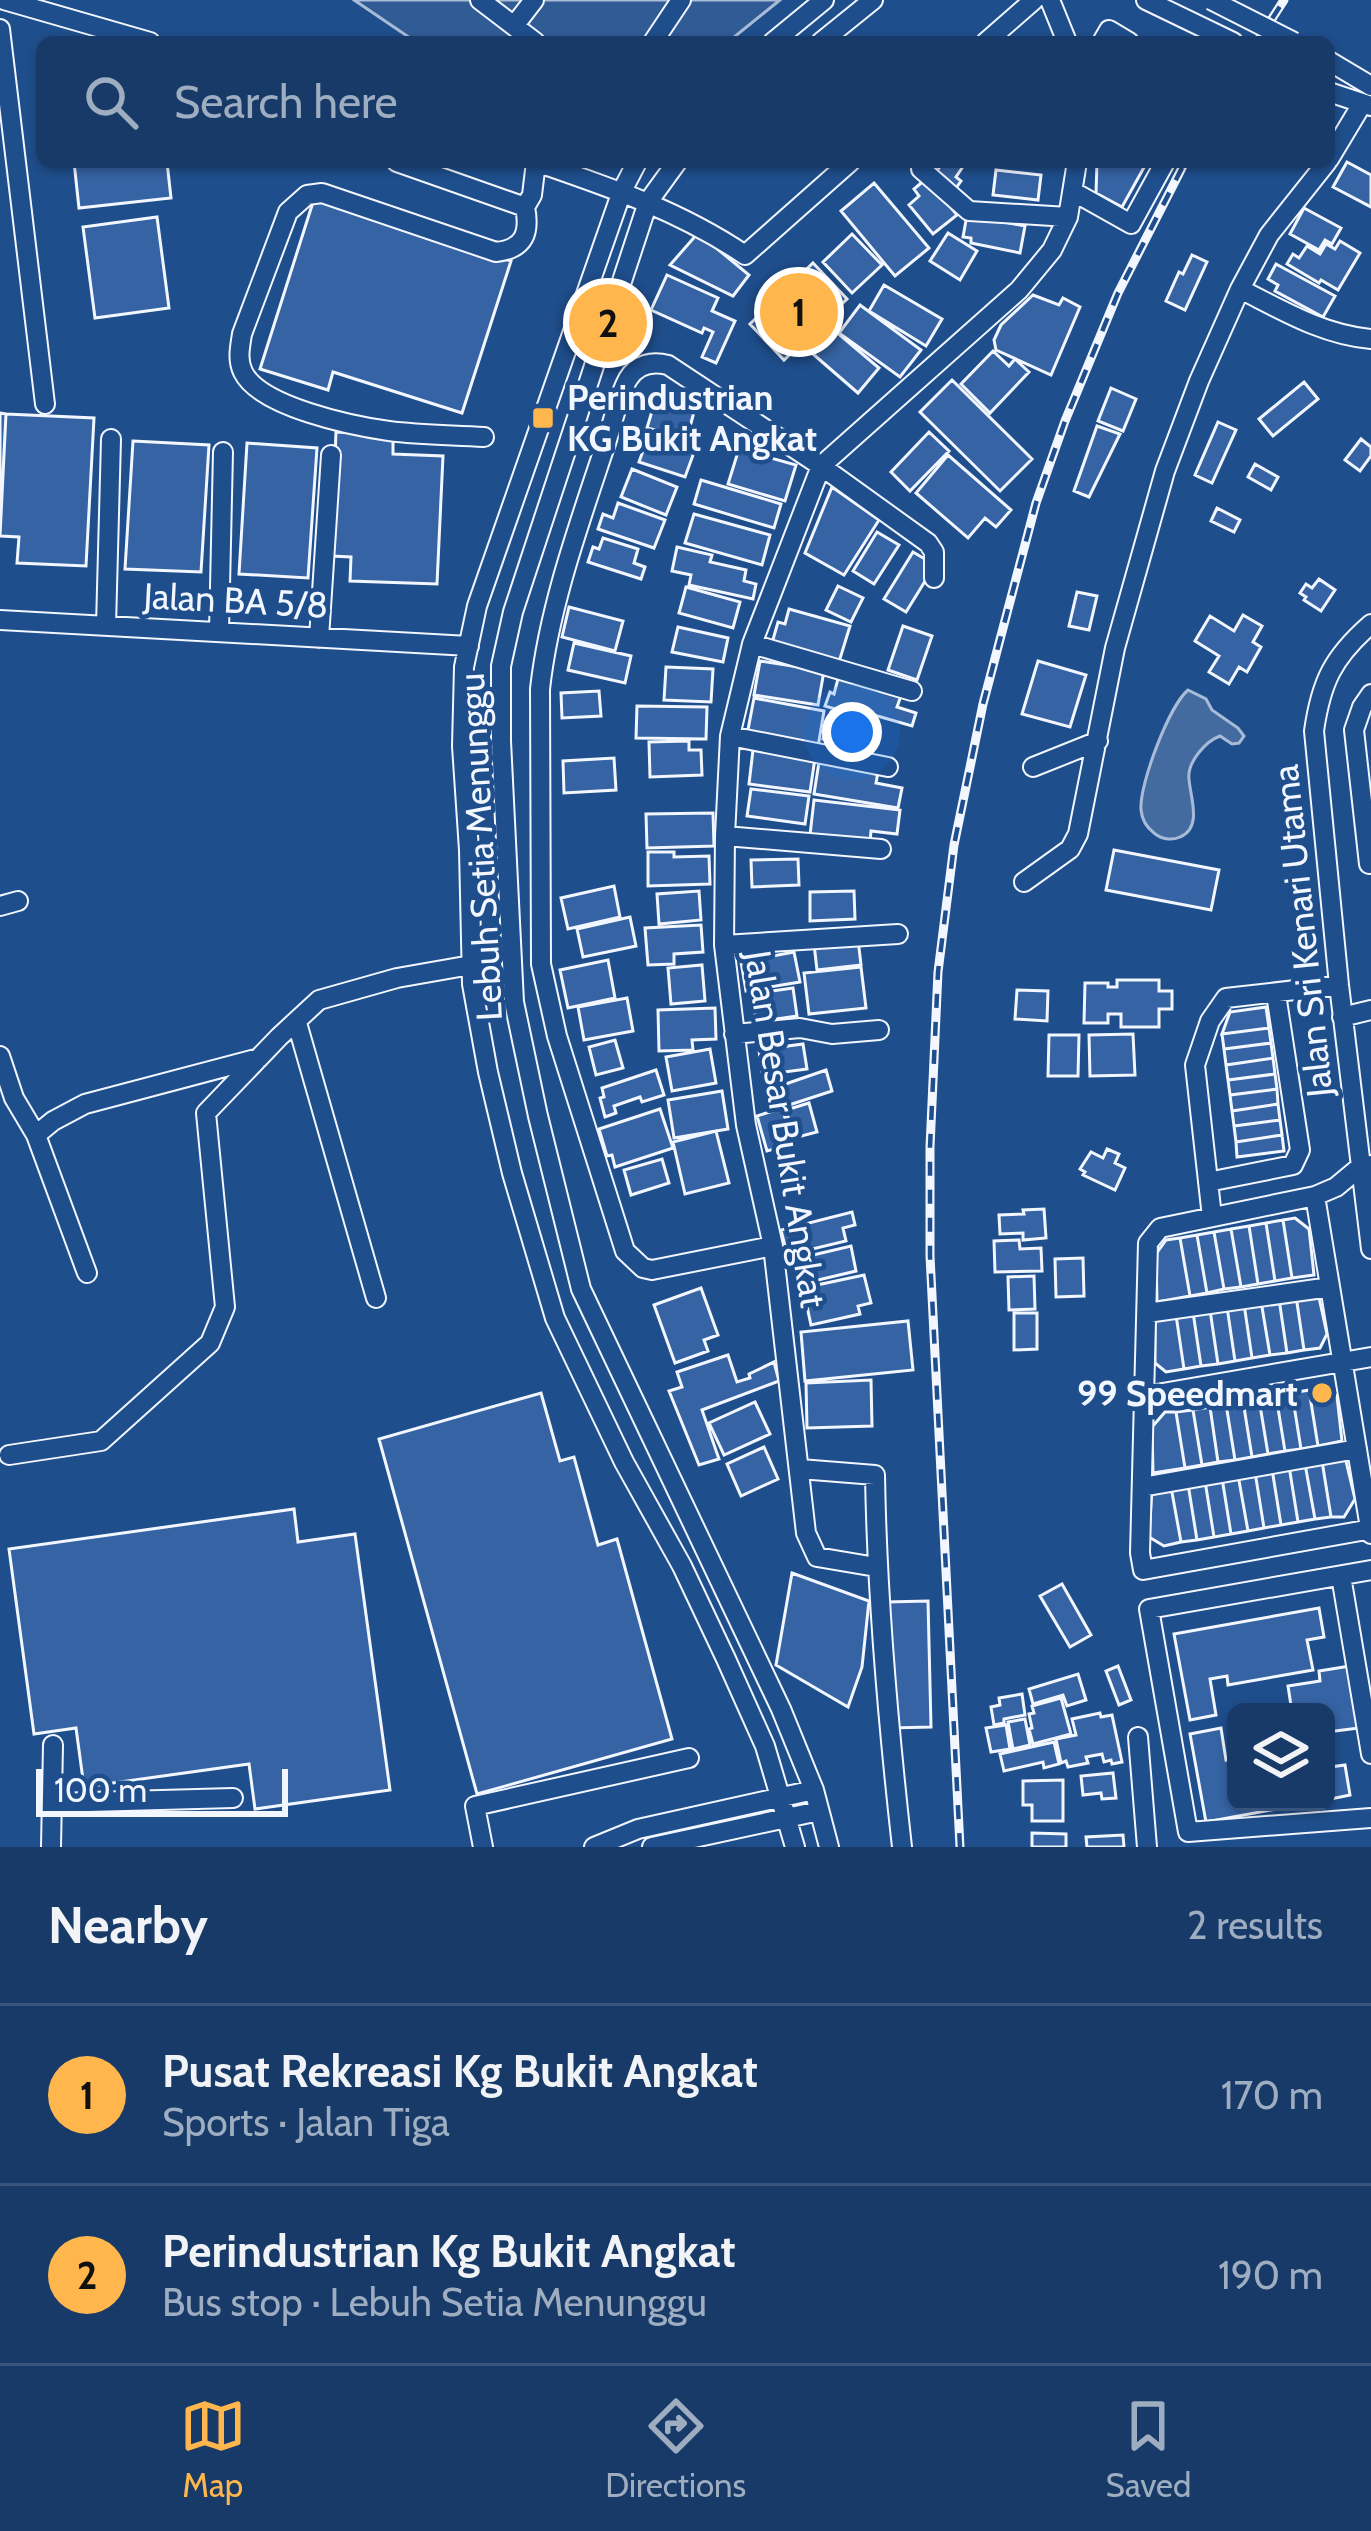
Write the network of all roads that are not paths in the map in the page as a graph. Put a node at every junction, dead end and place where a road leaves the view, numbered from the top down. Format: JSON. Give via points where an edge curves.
{"nodes":[{"id":1,"x":4,"y":0,"type":"edge"},
{"id":2,"x":480,"y":0,"type":"edge"},
{"id":3,"x":534,"y":0,"type":"edge"},
{"id":4,"x":681,"y":0,"type":"edge"},
{"id":5,"x":824,"y":0,"type":"edge"},
{"id":6,"x":873,"y":0,"type":"edge"},
{"id":7,"x":1034,"y":0,"type":"edge"},
{"id":8,"x":1050,"y":0,"type":"edge"},
{"id":9,"x":1146,"y":0,"type":"edge"},
{"id":10,"x":1211,"y":0,"type":"edge"},
{"id":11,"x":514,"y":26,"type":"junction"},
{"id":12,"x":0,"y":29,"type":"edge"},
{"id":13,"x":129,"y":36,"type":"edge"},
{"id":14,"x":527,"y":36,"type":"edge"},
{"id":15,"x":657,"y":36,"type":"edge"},
{"id":16,"x":780,"y":36,"type":"edge"},
{"id":17,"x":828,"y":36,"type":"edge"},
{"id":18,"x":993,"y":36,"type":"edge"},
{"id":19,"x":1065,"y":36,"type":"edge"},
{"id":20,"x":1222,"y":36,"type":"edge"},
{"id":21,"x":1282,"y":36,"type":"edge"},
{"id":22,"x":1335,"y":65,"type":"edge"},
{"id":23,"x":1371,"y":86,"type":"edge"},
{"id":24,"x":1335,"y":94,"type":"edge"},
{"id":25,"x":1366,"y":105,"type":"edge"},
{"id":26,"x":1335,"y":151,"type":"edge"},
{"id":27,"x":414,"y":168,"type":"edge"},
{"id":28,"x":535,"y":168,"type":"edge"},
{"id":29,"x":554,"y":168,"type":"edge"},
{"id":30,"x":635,"y":168,"type":"edge"},
{"id":31,"x":673,"y":168,"type":"edge"},
{"id":32,"x":843,"y":168,"type":"edge"},
{"id":33,"x":1076,"y":168,"type":"edge"},
{"id":34,"x":1162,"y":168,"type":"edge"},
{"id":35,"x":1322,"y":168,"type":"edge"},
{"id":36,"x":922,"y":169,"type":"dead end"},
{"id":37,"x":622,"y":190,"type":"junction"},
{"id":38,"x":1074,"y":192,"type":"junction"},
{"id":39,"x":648,"y":202,"type":"junction"},
{"id":40,"x":525,"y":207,"type":"junction"},
{"id":41,"x":1068,"y":217,"type":"junction"},
{"id":42,"x":1240,"y":289,"type":"junction"},
{"id":43,"x":1371,"y":339,"type":"edge"},
{"id":44,"x":45,"y":404,"type":"dead end"},
{"id":45,"x":484,"y":437,"type":"dead end"},
{"id":46,"x":111,"y":439,"type":"dead end"},
{"id":47,"x":223,"y":452,"type":"dead end"},
{"id":48,"x":331,"y":455,"type":"dead end"},
{"id":49,"x":565,"y":455,"type":"junction"},
{"id":50,"x":599,"y":466,"type":"junction"},
{"id":51,"x":821,"y":466,"type":"junction"},
{"id":52,"x":934,"y":578,"type":"dead end"},
{"id":53,"x":0,"y":620,"type":"edge"},
{"id":54,"x":1371,"y":624,"type":"edge"},
{"id":55,"x":106,"y":626,"type":"junction"},
{"id":56,"x":219,"y":632,"type":"junction"},
{"id":57,"x":319,"y":638,"type":"junction"},
{"id":58,"x":752,"y":644,"type":"junction"},
{"id":59,"x":469,"y":646,"type":"junction"},
{"id":60,"x":912,"y":691,"type":"dead end"},
{"id":61,"x":1371,"y":694,"type":"edge"},
{"id":62,"x":730,"y":736,"type":"junction"},
{"id":63,"x":1098,"y":741,"type":"junction"},
{"id":64,"x":888,"y":767,"type":"dead end"},
{"id":65,"x":1033,"y":767,"type":"dead end"},
{"id":66,"x":725,"y":836,"type":"junction"},
{"id":67,"x":881,"y":849,"type":"dead end"},
{"id":68,"x":1370,"y":868,"type":"edge"},
{"id":69,"x":1024,"y":882,"type":"dead end"},
{"id":70,"x":898,"y":934,"type":"dead end"},
{"id":71,"x":724,"y":945,"type":"junction"},
{"id":72,"x":471,"y":965,"type":"junction"},
{"id":73,"x":1339,"y":986,"type":"junction"},
{"id":74,"x":1276,"y":994,"type":"junction"},
{"id":75,"x":1371,"y":1010,"type":"edge"},
{"id":76,"x":1342,"y":1017,"type":"junction"},
{"id":77,"x":297,"y":1023,"type":"junction"},
{"id":78,"x":879,"y":1030,"type":"dead end"},
{"id":79,"x":734,"y":1034,"type":"junction"},
{"id":80,"x":0,"y":1056,"type":"edge"},
{"id":81,"x":259,"y":1058,"type":"junction"},
{"id":82,"x":36,"y":1135,"type":"junction"},
{"id":83,"x":1365,"y":1166,"type":"edge"},
{"id":84,"x":1208,"y":1182,"type":"junction"},
{"id":85,"x":1315,"y":1196,"type":"junction"},
{"id":86,"x":1212,"y":1217,"type":"junction"},
{"id":87,"x":773,"y":1246,"type":"junction"},
{"id":88,"x":1371,"y":1249,"type":"edge"},
{"id":89,"x":87,"y":1273,"type":"dead end"},
{"id":90,"x":1330,"y":1287,"type":"junction"},
{"id":91,"x":376,"y":1298,"type":"dead end"},
{"id":92,"x":1147,"y":1313,"type":"junction"},
{"id":93,"x":1371,"y":1357,"type":"edge"},
{"id":94,"x":1342,"y":1362,"type":"junction"},
{"id":95,"x":1145,"y":1396,"type":"junction"},
{"id":96,"x":1357,"y":1449,"type":"junction"},
{"id":97,"x":10,"y":1455,"type":"dead end"},
{"id":98,"x":800,"y":1469,"type":"junction"},
{"id":99,"x":1142,"y":1487,"type":"junction"},
{"id":100,"x":1371,"y":1530,"type":"edge"},
{"id":101,"x":876,"y":1567,"type":"junction"},
{"id":102,"x":1371,"y":1570,"type":"edge"},
{"id":103,"x":1341,"y":1576,"type":"junction"},
{"id":104,"x":1367,"y":1709,"type":"edge"},
{"id":105,"x":1138,"y":1737,"type":"dead end"},
{"id":106,"x":53,"y":1745,"type":"dead end"},
{"id":107,"x":765,"y":1746,"type":"junction"},
{"id":108,"x":1371,"y":1754,"type":"edge"},
{"id":109,"x":689,"y":1758,"type":"dead end"},
{"id":110,"x":814,"y":1790,"type":"junction"},
{"id":111,"x":233,"y":1798,"type":"dead end"},
{"id":112,"x":53,"y":1804,"type":"junction"},
{"id":113,"x":784,"y":1808,"type":"junction"},
{"id":114,"x":733,"y":1809,"type":"junction"},
{"id":115,"x":820,"y":1811,"type":"junction"},
{"id":116,"x":1371,"y":1818,"type":"edge"},
{"id":117,"x":51,"y":1847,"type":"edge"},
{"id":118,"x":483,"y":1847,"type":"edge"},
{"id":119,"x":595,"y":1847,"type":"edge"},
{"id":120,"x":652,"y":1847,"type":"edge"},
{"id":121,"x":795,"y":1847,"type":"edge"},
{"id":122,"x":829,"y":1847,"type":"edge"},
{"id":123,"x":902,"y":1847,"type":"edge"},
{"id":124,"x":1147,"y":1847,"type":"edge"}],
"edges":[{"from":1,"to":13,"type":"street"},
{"from":2,"to":11,"type":"street"},
{"from":3,"to":11,"type":"street"},
{"from":4,"to":15,"type":"street"},
{"from":5,"to":16,"type":"street"},
{"from":6,"to":17,"type":"street"},
{"from":7,"to":18,"type":"street"},
{"from":8,"to":19,"type":"street"},
{"from":9,"to":20,"type":"street"},
{"from":10,"to":21,"type":"street","bridge":true},
{"from":11,"to":14,"type":"street"},
{"from":12,"to":44,"type":"street"},
{"from":22,"to":23,"type":"street"},
{"from":24,"to":25,"type":"street"},
{"from":25,"to":26,"type":"street"},
{"from":27,"to":40,"type":"street"},
{"from":28,"to":40,"type":"street"},
{"from":29,"to":37,"type":"street"},
{"from":30,"to":37,"type":"street","name":"Lebuh Setia Menunggu"},
{"from":31,"to":39,"type":"street","name":"Lebuh Setia Menunggu"},
{"from":32,"to":39,"type":"street","via":[[745,255]]},
{"from":33,"to":38,"type":"street","name":"Jalan Besar Bukit Angkat"},
{"from":34,"to":38,"type":"street","via":[[1130,224]]},
{"from":35,"to":42,"type":"street","via":[[1269,235]]},
{"from":36,"to":41,"type":"street","via":[[969,211]]},
{"from":37,"to":39,"type":"street"},
{"from":37,"to":59,"type":"street","name":"Lebuh Setia Menunggu"},
{"from":38,"to":41,"type":"street","name":"Jalan Besar Bukit Angkat"},
{"from":39,"to":49,"type":"street","name":"Lebuh Setia Menunggu"},
{"from":40,"to":45,"type":"street","via":[[522,239],[496,252],[308,195],[288,212],[242,334],[243,374],[281,403],[392,431]]},
{"from":41,"to":51,"type":"street","name":"Jalan Besar Bukit Angkat","via":[[1019,290]]},
{"from":42,"to":43,"type":"street","via":[[1306,322]]},
{"from":42,"to":63,"type":"street","via":[[1165,471]]},
{"from":46,"to":55,"type":"street"},
{"from":47,"to":56,"type":"street"},
{"from":48,"to":57,"type":"street"},
{"from":49,"to":50,"type":"street"},
{"from":49,"to":110,"type":"street","name":"Lebuh Setia Menunggu","via":[[502,666],[514,1002],[581,1289]]},
{"from":50,"to":51,"type":"street","via":[[628,379],[653,362]]},
{"from":50,"to":87,"type":"street","via":[[554,612],[540,689],[541,964],[557,1036],[633,1261],[652,1270]]},
{"from":51,"to":52,"type":"street","via":[[928,543]]},
{"from":51,"to":58,"type":"street","name":"Jalan Besar Bukit Angkat"},
{"from":53,"to":55,"type":"street","name":"Jalan BA 5/8"},
{"from":54,"to":73,"type":"street","name":"Jalan Sri Kenari Utama","via":[[1330,670],[1314,731]]},
{"from":55,"to":56,"type":"street","name":"Jalan BA 5/8"},
{"from":56,"to":57,"type":"street","name":"Jalan BA 5/8"},
{"from":57,"to":59,"type":"street","name":"Jalan BA 5/8"},
{"from":58,"to":60,"type":"street"},
{"from":58,"to":62,"type":"street","name":"Jalan Besar Bukit Angkat"},
{"from":59,"to":72,"type":"street","name":"Lebuh Setia Menunggu","via":[[462,746]]},
{"from":61,"to":68,"type":"street","via":[[1354,730]]},
{"from":62,"to":64,"type":"street"},
{"from":62,"to":66,"type":"street","name":"Jalan Besar Bukit Angkat"},
{"from":63,"to":65,"type":"street"},
{"from":63,"to":69,"type":"street","via":[[1078,834]]},
{"from":66,"to":67,"type":"street"},
{"from":66,"to":71,"type":"street","name":"Jalan Besar Bukit Angkat"},
{"from":70,"to":71,"type":"street"},
{"from":71,"to":79,"type":"street","name":"Jalan Besar Bukit Angkat"},
{"from":72,"to":77,"type":"street","via":[[319,1000]]},
{"from":72,"to":107,"type":"street","name":"Lebuh Setia Menunggu","via":[[512,1173],[555,1318]]},
{"from":73,"to":74,"type":"street"},
{"from":73,"to":76,"type":"street","name":"Jalan Sri Kenari Utama"},
{"from":74,"to":84,"type":"street","via":[[1226,998],[1210,1021],[1195,1065]]},
{"from":74,"to":84,"type":"street","via":[[1298,1157],[1293,1165]]},
{"from":75,"to":76,"type":"street"},
{"from":76,"to":83,"type":"street","name":"Jalan Sri Kenari Utama"},
{"from":77,"to":81,"type":"street"},
{"from":77,"to":91,"type":"street"},
{"from":78,"to":79,"type":"street"},
{"from":79,"to":87,"type":"street","name":"Jalan Besar Bukit Angkat"},
{"from":80,"to":82,"type":"street"},
{"from":81,"to":82,"type":"street","via":[[85,1104]]},
{"from":81,"to":97,"type":"street","via":[[206,1113],[225,1307],[210,1343],[101,1441]]},
{"from":82,"to":89,"type":"street"},
{"from":83,"to":85,"type":"street"},
{"from":83,"to":88,"type":"street","name":"Jalan Sri Kenari Utama"},
{"from":84,"to":86,"type":"street"},
{"from":85,"to":86,"type":"street"},
{"from":85,"to":90,"type":"street"},
{"from":86,"to":92,"type":"street","via":[[1160,1228],[1148,1244]]},
{"from":87,"to":98,"type":"street","name":"Jalan Besar Bukit Angkat"},
{"from":90,"to":92,"type":"street"},
{"from":90,"to":94,"type":"street"},
{"from":92,"to":95,"type":"street"},
{"from":93,"to":94,"type":"street"},
{"from":94,"to":95,"type":"street"},
{"from":94,"to":96,"type":"street"},
{"from":95,"to":99,"type":"street"},
{"from":96,"to":99,"type":"street"},
{"from":96,"to":100,"type":"street"},
{"from":98,"to":101,"type":"street","name":"Jalan Besar Bukit Angkat","via":[[806,1533],[817,1557]]},
{"from":98,"to":101,"type":"street","via":[[874,1475]]},
{"from":99,"to":100,"type":"street","via":[[1143,1570]]},
{"from":101,"to":123,"type":"street"},
{"from":102,"to":103,"type":"street"},
{"from":103,"to":104,"type":"street"},
{"from":103,"to":116,"type":"street","via":[[1149,1609],[1188,1832]]},
{"from":104,"to":108,"type":"street"},
{"from":105,"to":124,"type":"street"},
{"from":106,"to":112,"type":"street"},
{"from":107,"to":113,"type":"street","name":"Lebuh Setia Menunggu"},
{"from":107,"to":114,"type":"street","via":[[764,1778]]},
{"from":109,"to":118,"type":"street","via":[[475,1806]]},
{"from":110,"to":113,"type":"street"},
{"from":110,"to":115,"type":"street","name":"Lebuh Setia Menunggu"},
{"from":111,"to":112,"type":"street"},
{"from":112,"to":117,"type":"street"},
{"from":113,"to":114,"type":"street"},
{"from":113,"to":115,"type":"street"},
{"from":113,"to":120,"type":"street"},
{"from":113,"to":121,"type":"street"},
{"from":114,"to":119,"type":"street"},
{"from":115,"to":122,"type":"street"}]}
